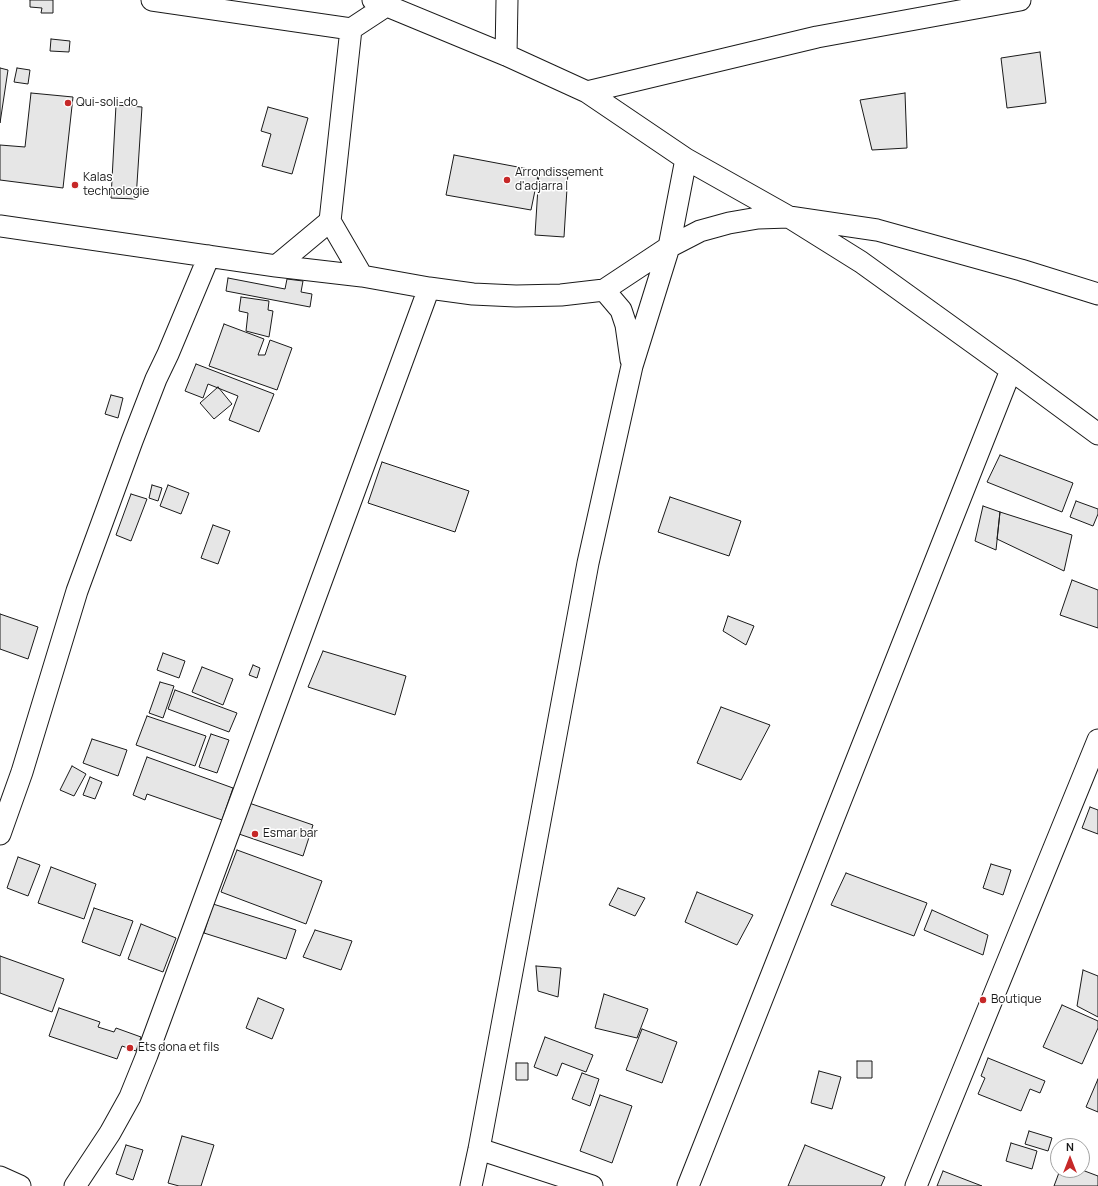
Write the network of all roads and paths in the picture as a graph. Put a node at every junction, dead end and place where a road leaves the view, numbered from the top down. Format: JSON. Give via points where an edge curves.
{"nodes":[{"id":1,"x":152,"y":0,"type":"edge"},
{"id":2,"x":507,"y":0,"type":"edge"},
{"id":3,"x":1020,"y":0,"type":"edge"},
{"id":4,"x":379,"y":3,"type":"edge"},
{"id":5,"x":351,"y":29,"type":"junction"},
{"id":6,"x":506,"y":55,"type":"junction"},
{"id":7,"x":587,"y":92,"type":"junction"},
{"id":8,"x":686,"y":159,"type":"junction"},
{"id":9,"x":789,"y":217,"type":"junction"},
{"id":10,"x":330,"y":221,"type":"junction"},
{"id":11,"x":0,"y":226,"type":"edge"},
{"id":12,"x":669,"y":247,"type":"junction"},
{"id":13,"x":209,"y":256,"type":"junction"},
{"id":14,"x":276,"y":266,"type":"junction"},
{"id":15,"x":362,"y":276,"type":"junction"},
{"id":16,"x":429,"y":288,"type":"junction"},
{"id":17,"x":604,"y":290,"type":"junction"},
{"id":18,"x":1098,"y":294,"type":"edge"},
{"id":19,"x":632,"y":366,"type":"junction"},
{"id":20,"x":1012,"y":370,"type":"junction"},
{"id":21,"x":1098,"y":434,"type":"edge"},
{"id":22,"x":1098,"y":740,"type":"edge"},
{"id":23,"x":0,"y":834,"type":"edge"},
{"id":24,"x":479,"y":1149,"type":"junction"},
{"id":25,"x":0,"y":1177,"type":"edge"},
{"id":26,"x":20,"y":1186,"type":"edge"},
{"id":27,"x":75,"y":1186,"type":"edge"},
{"id":28,"x":471,"y":1186,"type":"edge"},
{"id":29,"x":592,"y":1186,"type":"edge"},
{"id":30,"x":688,"y":1186,"type":"edge"},
{"id":31,"x":916,"y":1186,"type":"edge"}],
"edges":[{"from":1,"to":5,"type":"street"},
{"from":2,"to":6,"type":"street"},
{"from":3,"to":7,"type":"street","via":[[817,37]]},
{"from":4,"to":5,"type":"street"},
{"from":4,"to":6,"type":"street"},
{"from":5,"to":10,"type":"street"},
{"from":6,"to":7,"type":"street"},
{"from":7,"to":8,"type":"street"},
{"from":8,"to":9,"type":"street"},
{"from":8,"to":12,"type":"street"},
{"from":9,"to":12,"type":"street","via":[[758,218],[729,223],[700,231]]},
{"from":9,"to":18,"type":"street","via":[[877,230]]},
{"from":9,"to":20,"type":"street","via":[[861,262]]},
{"from":10,"to":14,"type":"street"},
{"from":10,"to":15,"type":"street"},
{"from":11,"to":13,"type":"street"},
{"from":12,"to":17,"type":"street"},
{"from":12,"to":19,"type":"street"},
{"from":13,"to":14,"type":"street"},
{"from":13,"to":23,"type":"street","via":[[156,379],[77,591],[22,772]]},
{"from":14,"to":15,"type":"street"},
{"from":15,"to":16,"type":"street"},
{"from":16,"to":17,"type":"street","via":[[516,296],[561,296]]},
{"from":16,"to":27,"type":"street","via":[[147,1055],[130,1097]]},
{"from":17,"to":19,"type":"street","via":[[621,310],[626,325]]},
{"from":19,"to":24,"type":"street","via":[[588,563]]},
{"from":20,"to":21,"type":"street"},
{"from":20,"to":30,"type":"street"},
{"from":22,"to":31,"type":"street"},
{"from":24,"to":28,"type":"street"},
{"from":24,"to":29,"type":"street"},
{"from":25,"to":26,"type":"street"}]}
